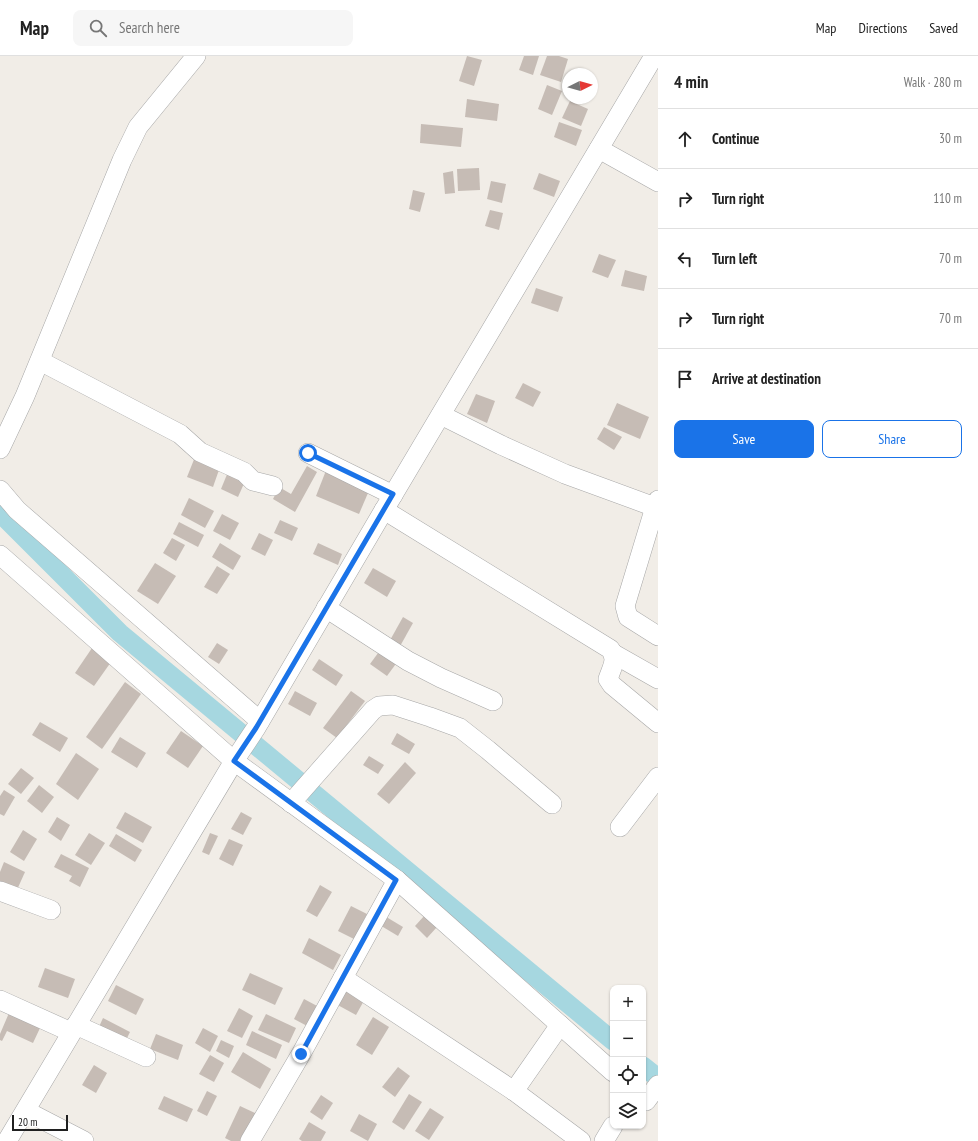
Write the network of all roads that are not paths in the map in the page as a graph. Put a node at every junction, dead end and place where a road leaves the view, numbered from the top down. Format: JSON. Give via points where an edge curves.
{"nodes":[{"id":1,"x":196,"y":56,"type":"edge"},
{"id":2,"x":654,"y":56,"type":"edge"},
{"id":3,"x":599,"y":149,"type":"junction"},
{"id":4,"x":658,"y":182,"type":"edge"},
{"id":5,"x":40,"y":361,"type":"junction"},
{"id":6,"x":441,"y":414,"type":"junction"},
{"id":7,"x":0,"y":449,"type":"edge"},
{"id":8,"x":308,"y":453,"type":"dead end"},
{"id":9,"x":273,"y":486,"type":"dead end"},
{"id":10,"x":0,"y":490,"type":"edge"},
{"id":11,"x":389,"y":502,"type":"junction"},
{"id":12,"x":656,"y":503,"type":"edge"},
{"id":13,"x":0,"y":555,"type":"edge"},
{"id":14,"x":326,"y":608,"type":"junction"},
{"id":15,"x":658,"y":636,"type":"edge"},
{"id":16,"x":614,"y":654,"type":"junction"},
{"id":17,"x":658,"y":679,"type":"edge"},
{"id":18,"x":493,"y":701,"type":"dead end"},
{"id":19,"x":658,"y":723,"type":"edge"},
{"id":20,"x":258,"y":725,"type":"junction"},
{"id":21,"x":237,"y":756,"type":"junction"},
{"id":22,"x":658,"y":777,"type":"edge"},
{"id":23,"x":294,"y":799,"type":"junction"},
{"id":24,"x":552,"y":804,"type":"dead end"},
{"id":25,"x":620,"y":826,"type":"dead end"},
{"id":26,"x":396,"y":880,"type":"junction"},
{"id":27,"x":0,"y":891,"type":"edge"},
{"id":28,"x":51,"y":910,"type":"dead end"},
{"id":29,"x":343,"y":978,"type":"junction"},
{"id":30,"x":0,"y":1000,"type":"edge"},
{"id":31,"x":560,"y":1025,"type":"junction"},
{"id":32,"x":74,"y":1028,"type":"junction"},
{"id":33,"x":146,"y":1057,"type":"dead end"},
{"id":34,"x":610,"y":1069,"type":"edge"},
{"id":35,"x":514,"y":1091,"type":"junction"},
{"id":36,"x":26,"y":1111,"type":"junction"},
{"id":37,"x":611,"y":1129,"type":"edge"},
{"id":38,"x":7,"y":1141,"type":"edge"},
{"id":39,"x":84,"y":1141,"type":"edge"},
{"id":40,"x":250,"y":1141,"type":"edge"},
{"id":41,"x":581,"y":1141,"type":"edge"},
{"id":42,"x":604,"y":1141,"type":"edge"}],
"edges":[{"from":1,"to":5,"type":"street","via":[[138,127],[122,160]]},
{"from":2,"to":3,"type":"street"},
{"from":3,"to":4,"type":"street"},
{"from":3,"to":6,"type":"street"},
{"from":5,"to":7,"type":"street"},
{"from":5,"to":9,"type":"street","via":[[180,434],[200,452],[244,472],[253,481]]},
{"from":6,"to":11,"type":"street"},
{"from":6,"to":12,"type":"street","via":[[565,474]]},
{"from":8,"to":11,"type":"street"},
{"from":10,"to":20,"type":"street","via":[[17,510]]},
{"from":11,"to":14,"type":"street"},
{"from":11,"to":16,"type":"street","via":[[610,648]]},
{"from":12,"to":15,"type":"street","via":[[625,606],[628,617]]},
{"from":13,"to":21,"type":"street"},
{"from":14,"to":18,"type":"street","via":[[408,661]]},
{"from":14,"to":20,"type":"street"},
{"from":16,"to":17,"type":"street"},
{"from":16,"to":19,"type":"street","via":[[615,660],[608,679]]},
{"from":20,"to":21,"type":"street"},
{"from":21,"to":23,"type":"street"},
{"from":21,"to":32,"type":"street"},
{"from":22,"to":25,"type":"street"},
{"from":23,"to":24,"type":"street","via":[[373,710],[379,706],[393,706],[460,728]]},
{"from":23,"to":26,"type":"street"},
{"from":26,"to":29,"type":"street"},
{"from":26,"to":31,"type":"street"},
{"from":27,"to":28,"type":"street"},
{"from":29,"to":35,"type":"street"},
{"from":29,"to":40,"type":"street"},
{"from":30,"to":32,"type":"street"},
{"from":31,"to":34,"type":"street"},
{"from":31,"to":35,"type":"street"},
{"from":32,"to":33,"type":"street"},
{"from":32,"to":36,"type":"street"},
{"from":35,"to":41,"type":"street"},
{"from":36,"to":38,"type":"street"},
{"from":36,"to":39,"type":"street"},
{"from":37,"to":42,"type":"street"}]}
